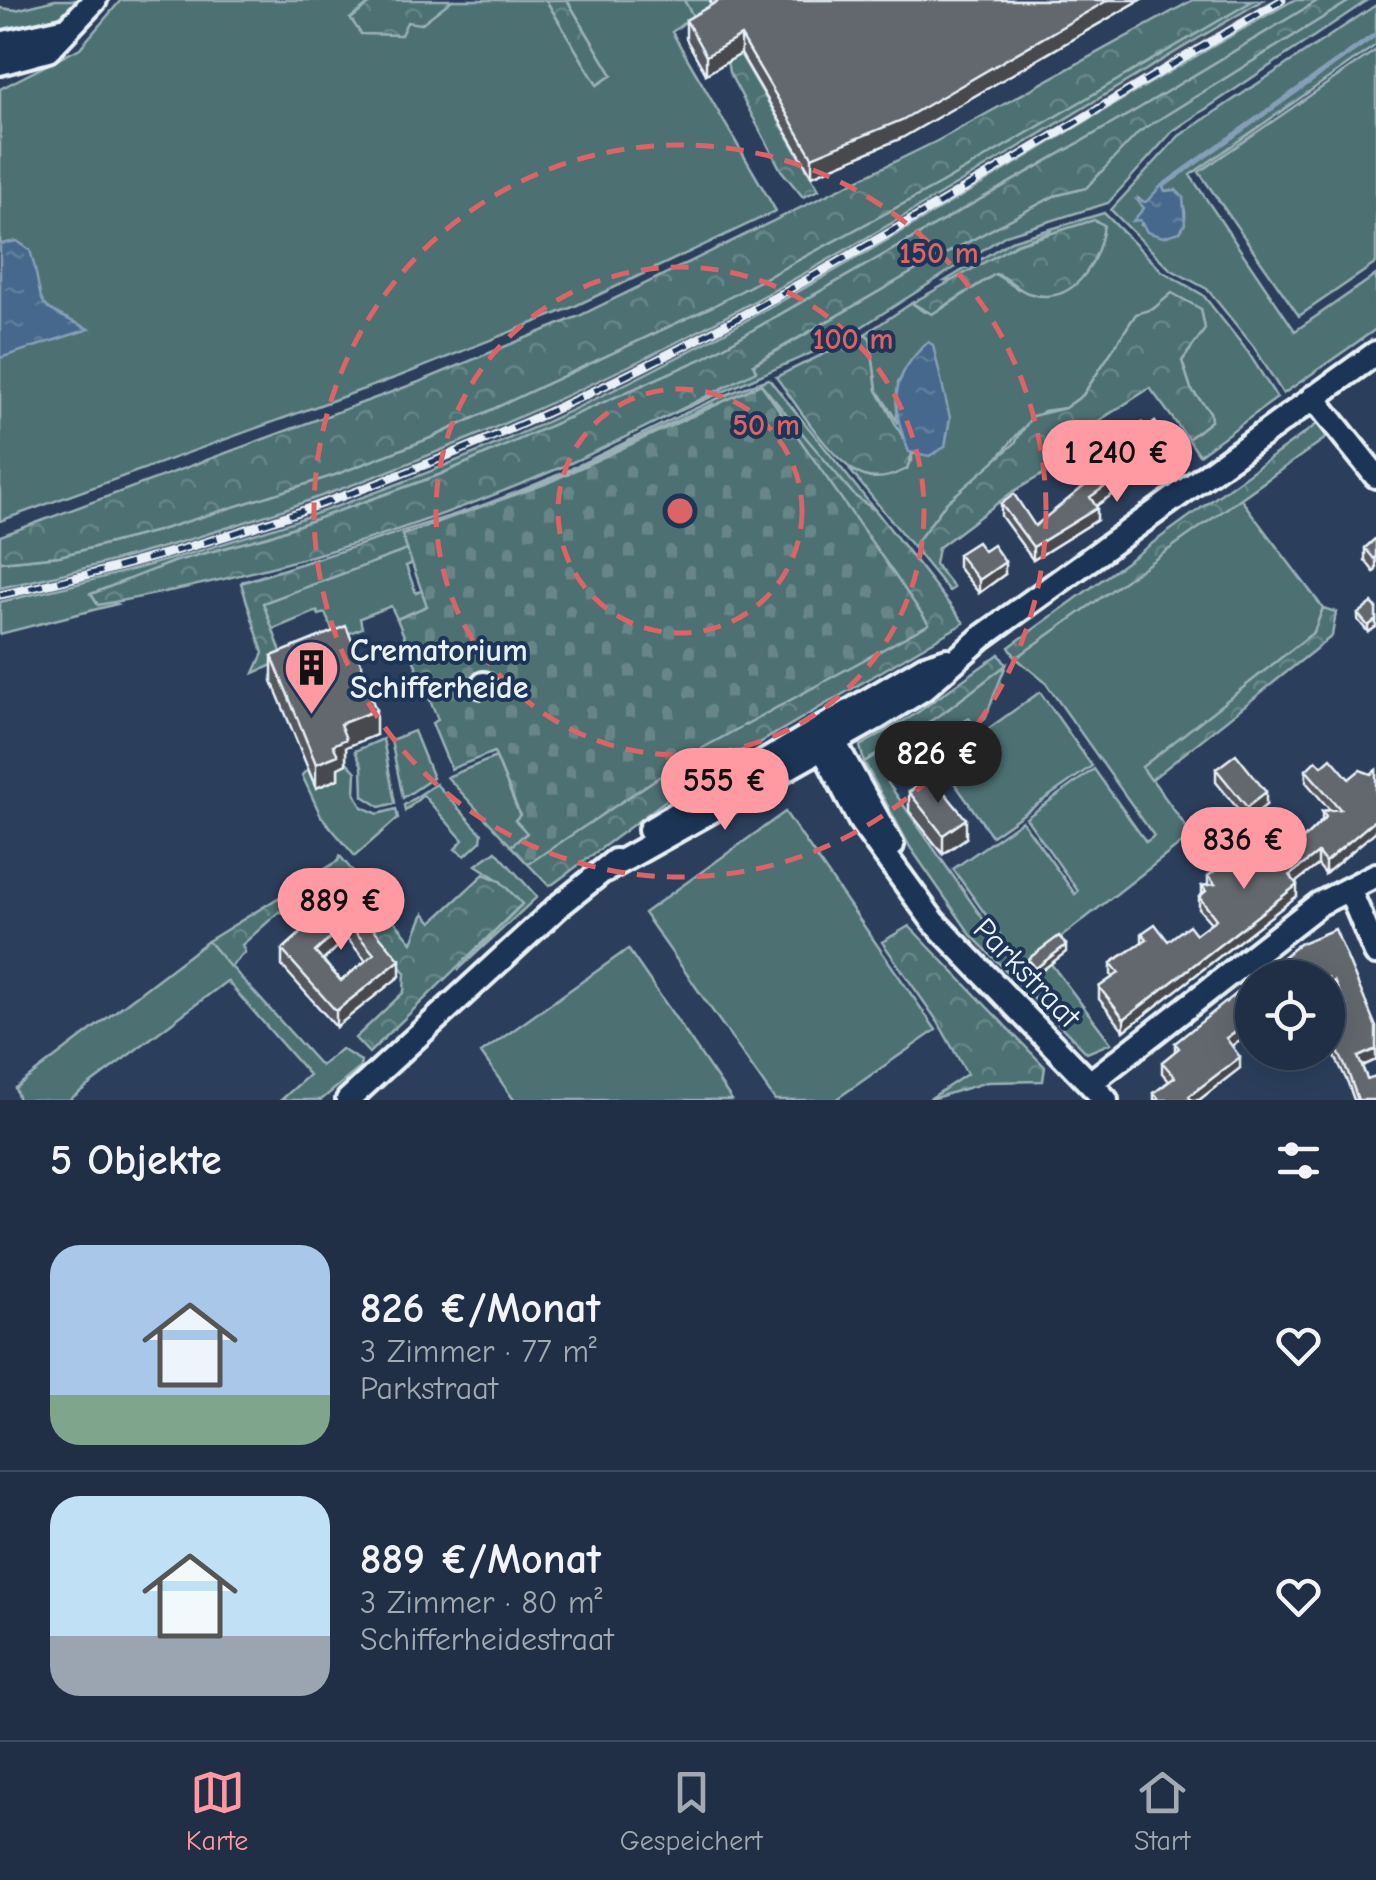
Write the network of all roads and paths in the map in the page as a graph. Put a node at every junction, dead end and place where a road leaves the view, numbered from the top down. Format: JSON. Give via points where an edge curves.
{"nodes":[{"id":1,"x":95,"y":0,"type":"edge"},
{"id":2,"x":67,"y":29,"type":"junction"},
{"id":3,"x":0,"y":44,"type":"edge"},
{"id":4,"x":0,"y":63,"type":"edge"},
{"id":5,"x":1376,"y":353,"type":"edge"},
{"id":6,"x":1313,"y":398,"type":"junction"},
{"id":7,"x":1376,"y":476,"type":"edge"},
{"id":8,"x":823,"y":740,"type":"junction"},
{"id":9,"x":1376,"y":875,"type":"edge"},
{"id":10,"x":1349,"y":889,"type":"junction"},
{"id":11,"x":1376,"y":953,"type":"edge"},
{"id":12,"x":1090,"y":1083,"type":"junction"},
{"id":13,"x":348,"y":1100,"type":"edge"},
{"id":14,"x":1106,"y":1100,"type":"edge"}],
"edges":[{"from":1,"to":2,"type":"street"},
{"from":2,"to":3,"type":"street"},
{"from":2,"to":4,"type":"street","via":[[48,50]]},
{"from":5,"to":6,"type":"street"},
{"from":6,"to":7,"type":"street"},
{"from":6,"to":8,"type":"street","via":[[955,657],[922,688]]},
{"from":8,"to":12,"type":"street","name":"Parkstraat","via":[[902,862],[909,885],[972,966]]},
{"from":8,"to":13,"type":"street","via":[[650,830]]},
{"from":9,"to":10,"type":"street"},
{"from":10,"to":11,"type":"street"},
{"from":10,"to":12,"type":"street","via":[[1319,904]]},
{"from":12,"to":14,"type":"street","name":"Parkstraat"}]}
